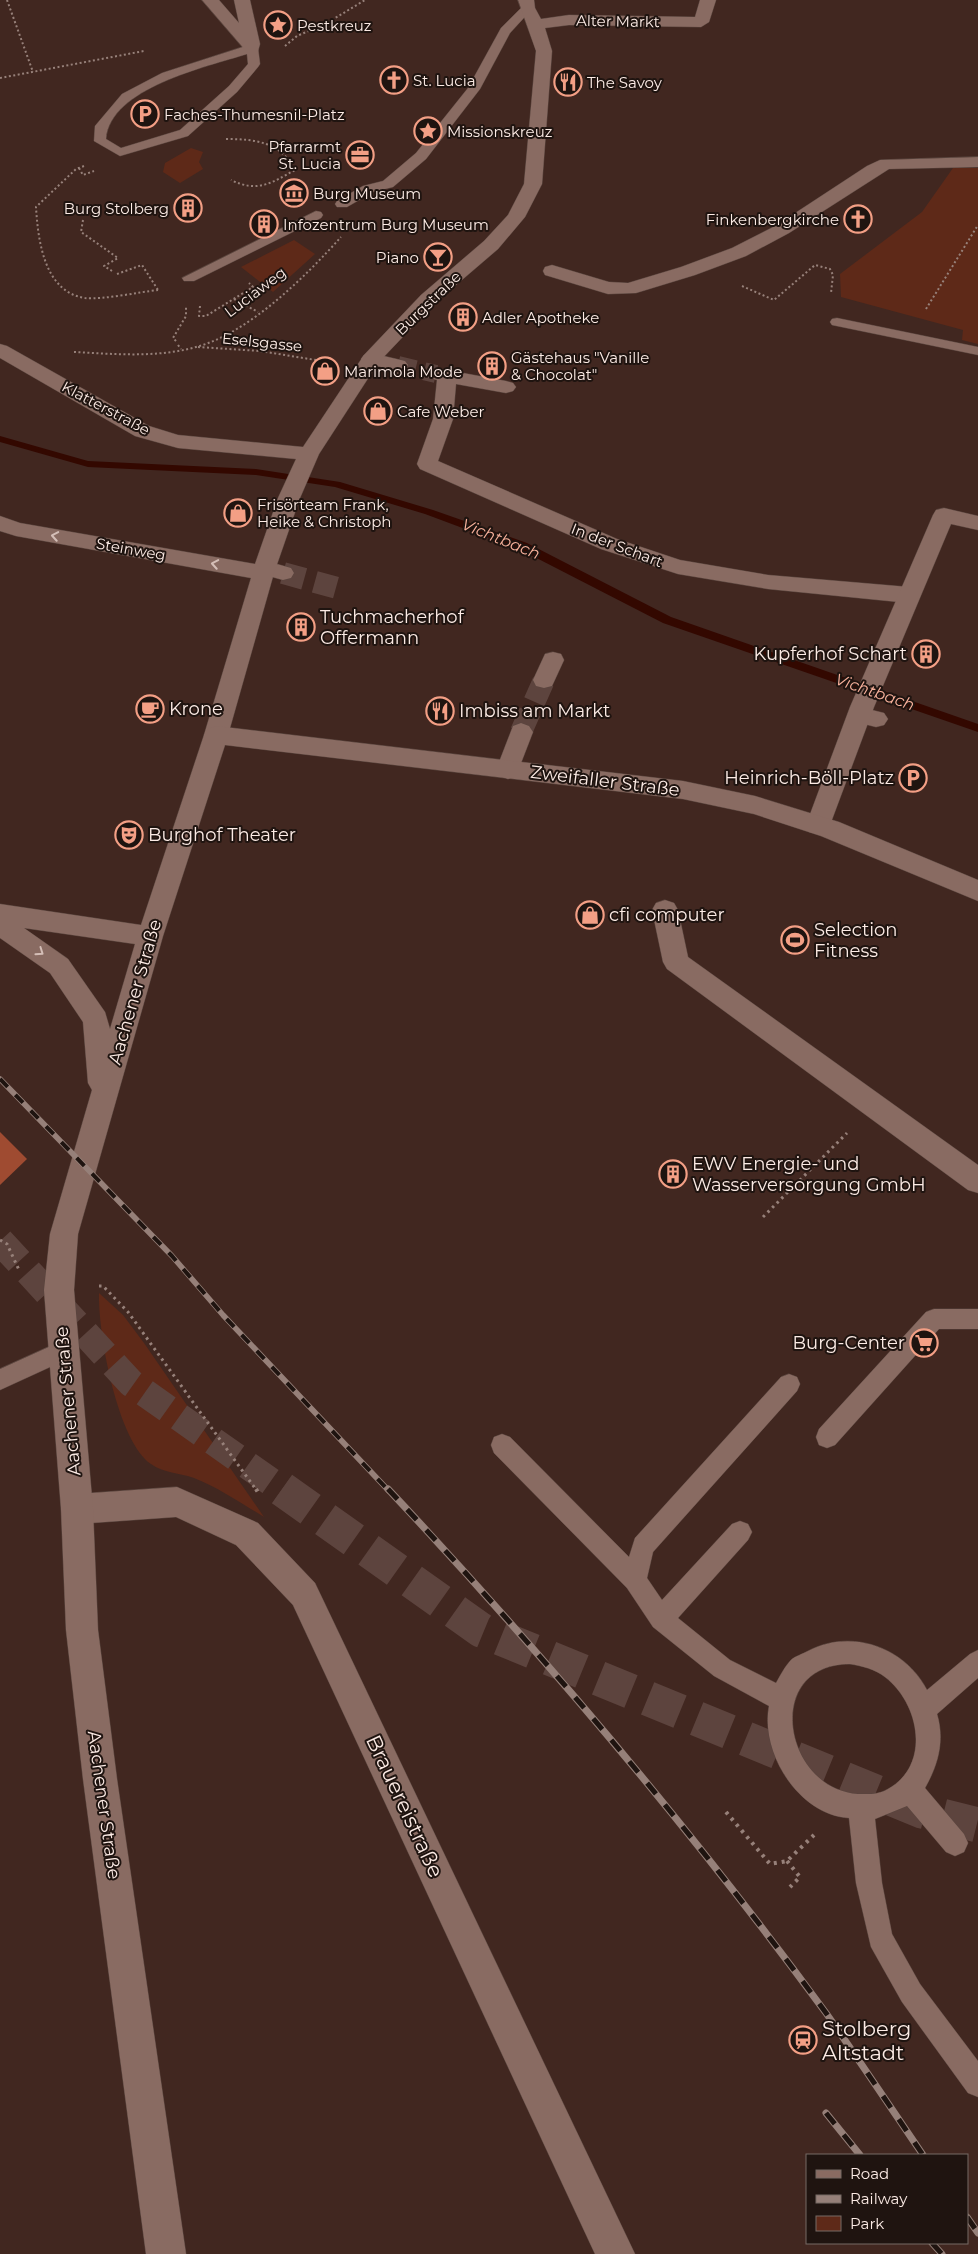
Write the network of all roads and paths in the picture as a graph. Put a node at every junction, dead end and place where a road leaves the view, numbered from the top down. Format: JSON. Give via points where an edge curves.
{"nodes":[{"id":1,"x":7,"y":0,"type":"edge"},
{"id":2,"x":210,"y":0,"type":"edge"},
{"id":3,"x":242,"y":0,"type":"edge"},
{"id":4,"x":365,"y":0,"type":"edge"},
{"id":5,"x":708,"y":0,"type":"edge"},
{"id":6,"x":526,"y":4,"type":"edge"},
{"id":7,"x":536,"y":24,"type":"junction"},
{"id":8,"x":252,"y":48,"type":"junction"},
{"id":9,"x":282,"y":48,"type":"dead end"},
{"id":10,"x":146,"y":51,"type":"dead end"},
{"id":11,"x":33,"y":72,"type":"junction"},
{"id":12,"x":0,"y":78,"type":"edge"},
{"id":13,"x":218,"y":138,"type":"dead end"},
{"id":14,"x":116,"y":150,"type":"junction"},
{"id":15,"x":978,"y":162,"type":"edge"},
{"id":16,"x":79,"y":168,"type":"junction"},
{"id":17,"x":90,"y":172,"type":"dead end"},
{"id":18,"x":231,"y":180,"type":"dead end"},
{"id":19,"x":342,"y":204,"type":"dead end"},
{"id":20,"x":316,"y":215,"type":"dead end"},
{"id":21,"x":83,"y":220,"type":"dead end"},
{"id":22,"x":978,"y":225,"type":"edge"},
{"id":23,"x":344,"y":233,"type":"dead end"},
{"id":24,"x":112,"y":271,"type":"dead end"},
{"id":25,"x":552,"y":271,"type":"dead end"},
{"id":26,"x":117,"y":274,"type":"dead end"},
{"id":27,"x":189,"y":278,"type":"dead end"},
{"id":28,"x":150,"y":279,"type":"dead end"},
{"id":29,"x":741,"y":285,"type":"dead end"},
{"id":30,"x":158,"y":290,"type":"dead end"},
{"id":31,"x":234,"y":299,"type":"dead end"},
{"id":32,"x":830,"y":300,"type":"dead end"},
{"id":33,"x":258,"y":312,"type":"junction"},
{"id":34,"x":186,"y":316,"type":"dead end"},
{"id":35,"x":837,"y":322,"type":"dead end"},
{"id":36,"x":909,"y":337,"type":"junction"},
{"id":37,"x":176,"y":341,"type":"dead end"},
{"id":38,"x":178,"y":345,"type":"dead end"},
{"id":39,"x":198,"y":347,"type":"junction"},
{"id":40,"x":181,"y":349,"type":"junction"},
{"id":41,"x":0,"y":350,"type":"edge"},
{"id":42,"x":978,"y":351,"type":"edge"},
{"id":43,"x":105,"y":353,"type":"dead end"},
{"id":44,"x":371,"y":359,"type":"junction"},
{"id":45,"x":324,"y":361,"type":"dead end"},
{"id":46,"x":398,"y":365,"type":"tunnel mouth"},
{"id":47,"x":506,"y":387,"type":"dead end"},
{"id":48,"x":305,"y":462,"type":"junction"},
{"id":49,"x":0,"y":523,"type":"edge"},
{"id":50,"x":978,"y":523,"type":"edge"},
{"id":51,"x":271,"y":571,"type":"junction"},
{"id":52,"x":910,"y":595,"type":"junction"},
{"id":53,"x":521,"y":732,"type":"tunnel mouth"},
{"id":54,"x":216,"y":735,"type":"junction"},
{"id":55,"x":508,"y":770,"type":"junction"},
{"id":56,"x":818,"y":825,"type":"junction"},
{"id":57,"x":978,"y":892,"type":"edge"},
{"id":58,"x":665,"y":910,"type":"dead end"},
{"id":59,"x":0,"y":914,"type":"edge"},
{"id":60,"x":0,"y":924,"type":"edge"},
{"id":61,"x":150,"y":936,"type":"junction"},
{"id":62,"x":103,"y":1101,"type":"junction"},
{"id":63,"x":853,"y":1127,"type":"dead end"},
{"id":64,"x":978,"y":1181,"type":"edge"},
{"id":65,"x":763,"y":1217,"type":"dead end"},
{"id":66,"x":0,"y":1240,"type":"edge"},
{"id":67,"x":59,"y":1290,"type":"junction"},
{"id":68,"x":978,"y":1319,"type":"edge"},
{"id":69,"x":64,"y":1350,"type":"junction"},
{"id":70,"x":0,"y":1380,"type":"edge"},
{"id":71,"x":789,"y":1384,"type":"dead end"},
{"id":72,"x":827,"y":1437,"type":"dead end"},
{"id":73,"x":502,"y":1445,"type":"dead end"},
{"id":74,"x":260,"y":1496,"type":"dead end"},
{"id":75,"x":77,"y":1509,"type":"junction"},
{"id":76,"x":740,"y":1532,"type":"dead end"},
{"id":77,"x":635,"y":1580,"type":"junction"},
{"id":78,"x":660,"y":1619,"type":"junction"},
{"id":79,"x":978,"y":1662,"type":"edge"},
{"id":80,"x":782,"y":1699,"type":"junction"},
{"id":81,"x":924,"y":1708,"type":"junction"},
{"id":82,"x":910,"y":1789,"type":"junction"},
{"id":83,"x":861,"y":1808,"type":"junction"},
{"id":84,"x":726,"y":1812,"type":"dead end"},
{"id":85,"x":954,"y":1843,"type":"dead end"},
{"id":86,"x":790,"y":1887,"type":"dead end"},
{"id":87,"x":978,"y":2083,"type":"edge"},
{"id":88,"x":166,"y":2254,"type":"edge"},
{"id":89,"x":616,"y":2254,"type":"edge"}],
"edges":[{"from":1,"to":11,"type":"path"},
{"from":2,"to":8,"type":"street"},
{"from":3,"to":8,"type":"street"},
{"from":4,"to":9,"type":"path","via":[[327,23],[297,36]]},
{"from":5,"to":7,"type":"street","name":"Alter Markt","via":[[701,22],[569,20]]},
{"from":6,"to":7,"type":"street","name":"Burgstraße"},
{"from":6,"to":19,"type":"lane","via":[[505,31],[474,89],[421,156],[388,184],[368,189]]},
{"from":7,"to":44,"type":"street","name":"Burgstraße","via":[[544,51],[533,184],[516,217],[491,245],[428,299]]},
{"from":8,"to":14,"type":"lane","via":[[254,64],[233,89],[184,133],[120,152]]},
{"from":8,"to":14,"type":"lane","via":[[166,76],[126,97],[101,126],[100,140]]},
{"from":10,"to":11,"type":"path"},
{"from":11,"to":12,"type":"path"},
{"from":13,"to":18,"type":"path","via":[[256,140],[267,144],[288,156],[295,170],[264,187],[245,187]]},
{"from":14,"to":16,"type":"path"},
{"from":15,"to":25,"type":"street","via":[[886,164],[783,229],[739,252],[629,289],[608,288]]},
{"from":16,"to":17,"type":"path","via":[[83,174]]},
{"from":16,"to":30,"type":"path","via":[[36,207],[42,243],[58,286],[78,298]]},
{"from":20,"to":27,"type":"lane","name":"Luciaweg"},
{"from":21,"to":24,"type":"path","via":[[81,232],[118,258],[104,266]]},
{"from":22,"to":36,"type":"path"},
{"from":23,"to":33,"type":"path","name":"Luciaweg","via":[[312,269]]},
{"from":26,"to":28,"type":"path","via":[[142,265]]},
{"from":29,"to":32,"type":"path","via":[[774,300],[815,265],[830,269],[833,275]]},
{"from":31,"to":33,"type":"path"},
{"from":33,"to":39,"type":"path","name":"Luciaweg","via":[[227,333]]},
{"from":34,"to":37,"type":"path","via":[[173,338]]},
{"from":35,"to":36,"type":"lane"},
{"from":36,"to":42,"type":"lane"},
{"from":38,"to":40,"type":"path"},
{"from":39,"to":40,"type":"path","name":"Luciaweg"},
{"from":39,"to":45,"type":"path","name":"Eselsgasse","via":[[260,351]]},
{"from":40,"to":43,"type":"path","name":"Luciaweg","via":[[143,354]]},
{"from":41,"to":48,"type":"street","name":"Klatterstraße","via":[[142,431],[178,441]]},
{"from":44,"to":46,"type":"street"},
{"from":44,"to":48,"type":"street","name":"Burgstraße"},
{"from":47,"to":52,"type":"street","name":"In der Schart","via":[[441,375],[443,419],[427,464],[609,544],[678,567],[768,582]]},
{"from":48,"to":51,"type":"street","name":"Burgstraße","via":[[289,498]]},
{"from":51,"to":49,"type":"street","name":"Steinweg","one_way":true,"via":[[16,529]]},
{"from":50,"to":52,"type":"street","via":[[944,515]]},
{"from":51,"to":54,"type":"street","name":"Aachener Straße"},
{"from":52,"to":56,"type":"street","via":[[876,674],[866,714]]},
{"from":53,"to":55,"type":"street"},
{"from":54,"to":55,"type":"street","name":"Zweifaller Straße"},
{"from":54,"to":61,"type":"street","name":"Aachener Straße"},
{"from":55,"to":56,"type":"street","name":"Zweifaller Straße","via":[[683,790],[755,805]]},
{"from":56,"to":57,"type":"street","name":"Zweifaller Straße"},
{"from":58,"to":64,"type":"street","via":[[676,962]]},
{"from":59,"to":61,"type":"street"},
{"from":60,"to":62,"type":"street","one_way":true,"via":[[59,966],[96,1020]]},
{"from":61,"to":62,"type":"street","name":"Aachener Straße"},
{"from":62,"to":67,"type":"street","name":"Aachener Straße","via":[[64,1234]]},
{"from":63,"to":65,"type":"path"},
{"from":66,"to":67,"type":"path","via":[[7,1244],[20,1273]]},
{"from":67,"to":69,"type":"street","name":"Aachener Straße"},
{"from":67,"to":74,"type":"path","via":[[103,1286],[128,1312]]},
{"from":68,"to":72,"type":"lane","via":[[934,1319]]},
{"from":69,"to":70,"type":"lane"},
{"from":69,"to":75,"type":"street","name":"Aachener Straße"},
{"from":71,"to":77,"type":"lane","via":[[643,1546]]},
{"from":73,"to":77,"type":"lane"},
{"from":75,"to":88,"type":"street","name":"Aachener Straße","via":[[82,1630],[97,1760]]},
{"from":75,"to":89,"type":"street","name":"Brauereistraße","via":[[177,1502],[247,1534],[304,1594]]},
{"from":76,"to":78,"type":"lane"},
{"from":77,"to":78,"type":"lane"},
{"from":78,"to":80,"type":"lane","via":[[722,1668]]},
{"from":79,"to":81,"type":"lane"},
{"from":80,"to":81,"type":"lane","via":[[792,1679],[808,1663],[828,1654],[850,1652],[874,1657],[894,1669],[912,1687]]},
{"from":80,"to":83,"type":"lane","via":[[779,1728],[786,1757],[791,1764],[805,1783],[830,1801]]},
{"from":81,"to":82,"type":"lane","via":[[928,1743],[926,1760]]},
{"from":82,"to":83,"type":"lane","via":[[879,1806]]},
{"from":82,"to":85,"type":"lane"},
{"from":83,"to":87,"type":"lane","via":[[869,1883],[880,1938],[911,1993]]},
{"from":84,"to":86,"type":"path","via":[[770,1864],[787,1860],[800,1878]]}]}
